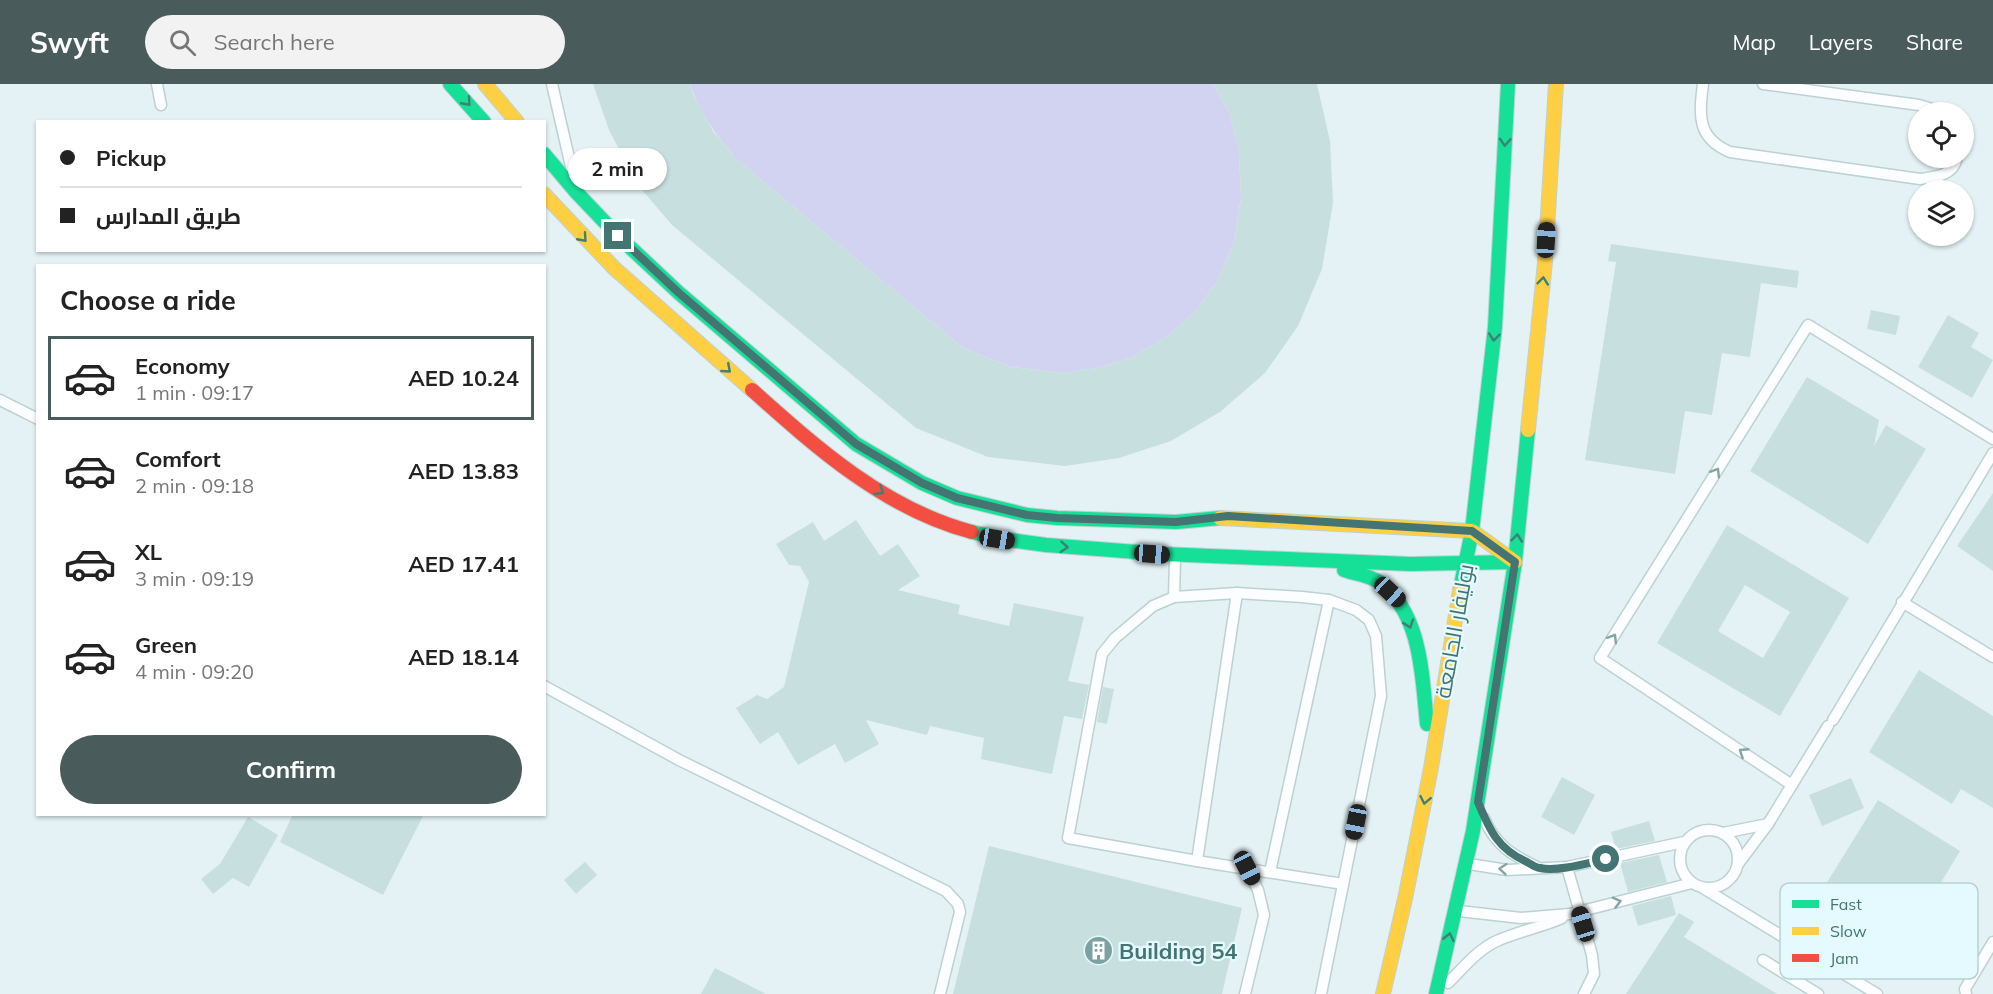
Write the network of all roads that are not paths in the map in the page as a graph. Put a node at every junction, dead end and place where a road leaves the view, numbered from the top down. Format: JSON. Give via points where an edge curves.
{"nodes":[{"id":1,"x":158,"y":84,"type":"edge"},
{"id":2,"x":450,"y":84,"type":"edge"},
{"id":3,"x":485,"y":84,"type":"edge"},
{"id":4,"x":552,"y":84,"type":"edge"},
{"id":5,"x":1509,"y":84,"type":"edge"},
{"id":6,"x":1556,"y":84,"type":"edge"},
{"id":7,"x":1703,"y":84,"type":"edge"},
{"id":8,"x":1763,"y":84,"type":"edge"},
{"id":9,"x":1908,"y":104,"type":"edge"},
{"id":10,"x":161,"y":105,"type":"dead end"},
{"id":11,"x":482,"y":120,"type":"edge"},
{"id":12,"x":515,"y":120,"type":"edge"},
{"id":13,"x":546,"y":156,"type":"edge"},
{"id":14,"x":1952,"y":168,"type":"edge"},
{"id":15,"x":577,"y":193,"type":"junction"},
{"id":16,"x":546,"y":196,"type":"edge"},
{"id":17,"x":0,"y":400,"type":"edge"},
{"id":18,"x":36,"y":418,"type":"edge"},
{"id":19,"x":1993,"y":439,"type":"edge"},
{"id":20,"x":1993,"y":453,"type":"edge"},
{"id":21,"x":1472,"y":531,"type":"junction"},
{"id":22,"x":1176,"y":539,"type":"junction"},
{"id":23,"x":1314,"y":561,"type":"junction"},
{"id":24,"x":1515,"y":562,"type":"junction"},
{"id":25,"x":1464,"y":566,"type":"junction"},
{"id":26,"x":1237,"y":593,"type":"junction"},
{"id":27,"x":1174,"y":597,"type":"junction"},
{"id":28,"x":1329,"y":600,"type":"junction"},
{"id":29,"x":1902,"y":602,"type":"junction"},
{"id":30,"x":1993,"y":657,"type":"edge"},
{"id":31,"x":546,"y":687,"type":"edge"},
{"id":32,"x":1431,"y":768,"type":"junction"},
{"id":33,"x":1792,"y":785,"type":"junction"},
{"id":34,"x":1478,"y":802,"type":"junction"},
{"id":35,"x":1768,"y":824,"type":"junction"},
{"id":36,"x":1724,"y":833,"type":"junction"},
{"id":37,"x":1684,"y":842,"type":"junction"},
{"id":38,"x":1197,"y":861,"type":"junction"},
{"id":39,"x":1466,"y":864,"type":"junction"},
{"id":40,"x":1738,"y":865,"type":"junction"},
{"id":41,"x":1567,"y":867,"type":"junction"},
{"id":42,"x":1247,"y":868,"type":"junction"},
{"id":43,"x":1540,"y":868,"type":"junction"},
{"id":44,"x":1270,"y":872,"type":"junction"},
{"id":45,"x":1343,"y":884,"type":"junction"},
{"id":46,"x":1698,"y":885,"type":"junction"},
{"id":47,"x":1455,"y":910,"type":"junction"},
{"id":48,"x":1574,"y":913,"type":"junction"},
{"id":49,"x":1780,"y":935,"type":"edge"},
{"id":50,"x":1993,"y":942,"type":"edge"},
{"id":51,"x":1763,"y":960,"type":"dead end"},
{"id":52,"x":1978,"y":967,"type":"edge"},
{"id":53,"x":1780,"y":971,"type":"edge"},
{"id":54,"x":1794,"y":979,"type":"edge"},
{"id":55,"x":1852,"y":979,"type":"edge"},
{"id":56,"x":1971,"y":979,"type":"edge"},
{"id":57,"x":940,"y":994,"type":"edge"},
{"id":58,"x":1245,"y":994,"type":"edge"},
{"id":59,"x":1321,"y":994,"type":"edge"},
{"id":60,"x":1383,"y":994,"type":"edge"},
{"id":61,"x":1436,"y":994,"type":"edge"},
{"id":62,"x":1443,"y":994,"type":"edge"},
{"id":63,"x":1584,"y":994,"type":"edge"},
{"id":64,"x":1818,"y":994,"type":"edge"},
{"id":65,"x":1877,"y":994,"type":"edge"},
{"id":66,"x":1966,"y":994,"type":"edge"}],
"edges":[{"from":1,"to":10,"type":"lane"},
{"from":2,"to":11,"type":"street","one_way":true},
{"from":3,"to":12,"type":"street"},
{"from":4,"to":15,"type":"lane"},
{"from":5,"to":21,"type":"street","name":"بوليفار الجامعة","one_way":true,"via":[[1495,327]]},
{"from":24,"to":6,"type":"street","one_way":true,"via":[[1545,262]]},
{"from":7,"to":14,"type":"lane","via":[[1700,112],[1705,132],[1730,152],[1920,179]]},
{"from":8,"to":9,"type":"lane"},
{"from":13,"to":15,"type":"street"},
{"from":15,"to":22,"type":"street","via":[[679,293],[847,436],[886,463],[957,498],[1027,515]]},
{"from":16,"to":22,"type":"street","one_way":true,"via":[[597,253],[794,427],[880,492],[915,512],[997,539],[1035,545]]},
{"from":17,"to":18,"type":"lane"},
{"from":33,"to":19,"type":"lane","one_way":true,"via":[[1600,658],[1808,326]]},
{"from":20,"to":29,"type":"lane"},
{"from":21,"to":22,"type":"street","via":[[1228,516]]},
{"from":21,"to":24,"type":"street"},
{"from":21,"to":25,"type":"street","name":"بوليفار الجامعة"},
{"from":22,"to":23,"type":"street"},
{"from":22,"to":27,"type":"lane"},
{"from":23,"to":25,"type":"street"},
{"from":23,"to":32,"type":"street","one_way":true,"via":[[1379,581],[1402,603],[1419,653]]},
{"from":24,"to":25,"type":"street"},
{"from":24,"to":34,"type":"street"},
{"from":25,"to":32,"type":"street","name":"بوليفار الجامعة"},
{"from":26,"to":27,"type":"lane"},
{"from":26,"to":28,"type":"lane"},
{"from":26,"to":38,"type":"lane"},
{"from":27,"to":38,"type":"lane","via":[[1153,606],[1102,654],[1068,838]]},
{"from":28,"to":44,"type":"lane"},
{"from":28,"to":45,"type":"lane","via":[[1356,610],[1369,620],[1376,636],[1381,696]]},
{"from":29,"to":30,"type":"lane"},
{"from":29,"to":33,"type":"lane"},
{"from":31,"to":57,"type":"lane","via":[[679,760],[946,891],[960,912]]},
{"from":32,"to":60,"type":"street","name":"بوليفار الجامعة","one_way":true},
{"from":33,"to":35,"type":"lane"},
{"from":34,"to":39,"type":"street"},
{"from":34,"to":43,"type":"lane","via":[[1490,831],[1501,844],[1514,856]]},
{"from":35,"to":36,"type":"lane"},
{"from":35,"to":40,"type":"lane"},
{"from":36,"to":37,"type":"lane","via":[[1703,830]]},
{"from":36,"to":40,"type":"lane","via":[[1738,853]]},
{"from":37,"to":41,"type":"lane"},
{"from":37,"to":46,"type":"lane","via":[[1680,864],[1684,875]]},
{"from":38,"to":42,"type":"lane"},
{"from":43,"to":39,"type":"lane","one_way":true,"via":[[1507,870]]},
{"from":39,"to":47,"type":"street"},
{"from":40,"to":46,"type":"lane","via":[[1725,884],[1714,888]]},
{"from":41,"to":43,"type":"lane"},
{"from":41,"to":48,"type":"lane"},
{"from":42,"to":44,"type":"lane"},
{"from":42,"to":58,"type":"lane","via":[[1264,915]]},
{"from":44,"to":45,"type":"lane"},
{"from":45,"to":59,"type":"lane"},
{"from":48,"to":46,"type":"lane","one_way":true},
{"from":46,"to":49,"type":"lane"},
{"from":47,"to":48,"type":"lane","via":[[1521,918]]},
{"from":61,"to":47,"type":"street","one_way":true},
{"from":48,"to":62,"type":"lane","via":[[1497,940],[1446,985]]},
{"from":48,"to":63,"type":"lane","via":[[1592,955],[1594,974]]},
{"from":50,"to":52,"type":"lane"},
{"from":51,"to":53,"type":"lane"},
{"from":54,"to":64,"type":"lane"},
{"from":55,"to":65,"type":"lane"},
{"from":56,"to":66,"type":"lane"}]}
